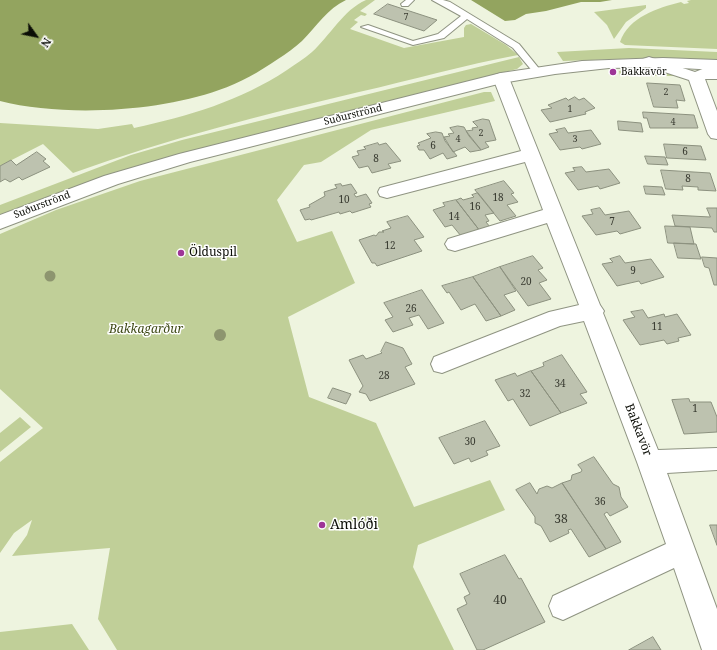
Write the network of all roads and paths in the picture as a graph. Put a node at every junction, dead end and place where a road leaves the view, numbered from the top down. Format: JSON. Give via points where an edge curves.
{"nodes":[{"id":1,"x":436,"y":0,"type":"edge"},
{"id":2,"x":467,"y":15,"type":"junction"},
{"id":3,"x":365,"y":27,"type":"dead end"},
{"id":4,"x":649,"y":62,"type":"junction"},
{"id":5,"x":717,"y":65,"type":"edge"},
{"id":6,"x":536,"y":71,"type":"junction"},
{"id":7,"x":717,"y":74,"type":"edge"},
{"id":8,"x":696,"y":77,"type":"junction"},
{"id":9,"x":501,"y":78,"type":"junction"},
{"id":10,"x":717,"y":134,"type":"edge"},
{"id":11,"x":529,"y":155,"type":"junction"},
{"id":12,"x":387,"y":192,"type":"dead end"},
{"id":13,"x":553,"y":214,"type":"junction"},
{"id":14,"x":0,"y":222,"type":"edge"},
{"id":15,"x":455,"y":244,"type":"dead end"},
{"id":16,"x":593,"y":311,"type":"junction"},
{"id":17,"x":442,"y":364,"type":"dead end"},
{"id":18,"x":717,"y":459,"type":"edge"},
{"id":19,"x":650,"y":462,"type":"junction"},
{"id":20,"x":681,"y":551,"type":"junction"},
{"id":21,"x":563,"y":606,"type":"dead end"},
{"id":22,"x":717,"y":650,"type":"edge"}],
"edges":[{"from":1,"to":2,"type":"lane"},
{"from":2,"to":3,"type":"lane","via":[[441,36],[413,43]]},
{"from":2,"to":6,"type":"lane","via":[[516,46]]},
{"from":4,"to":5,"type":"street","name":"Suðurströnd"},
{"from":4,"to":6,"type":"street","name":"Suðurströnd"},
{"from":4,"to":8,"type":"street"},
{"from":6,"to":9,"type":"street","name":"Suðurströnd"},
{"from":7,"to":8,"type":"street","via":[[705,73]]},
{"from":8,"to":10,"type":"street"},
{"from":9,"to":11,"type":"street","name":"Bakkavör"},
{"from":9,"to":14,"type":"street","name":"Suðurströnd","via":[[185,158],[111,180]]},
{"from":11,"to":12,"type":"street"},
{"from":11,"to":13,"type":"street","name":"Bakkavör"},
{"from":13,"to":15,"type":"street"},
{"from":13,"to":16,"type":"street","name":"Bakkavör"},
{"from":16,"to":17,"type":"street","via":[[557,318]]},
{"from":16,"to":19,"type":"street","name":"Bakkavör"},
{"from":18,"to":19,"type":"street"},
{"from":19,"to":20,"type":"street","name":"Bakkavör"},
{"from":20,"to":21,"type":"street"},
{"from":20,"to":22,"type":"street","name":"Bakkavör"}]}
